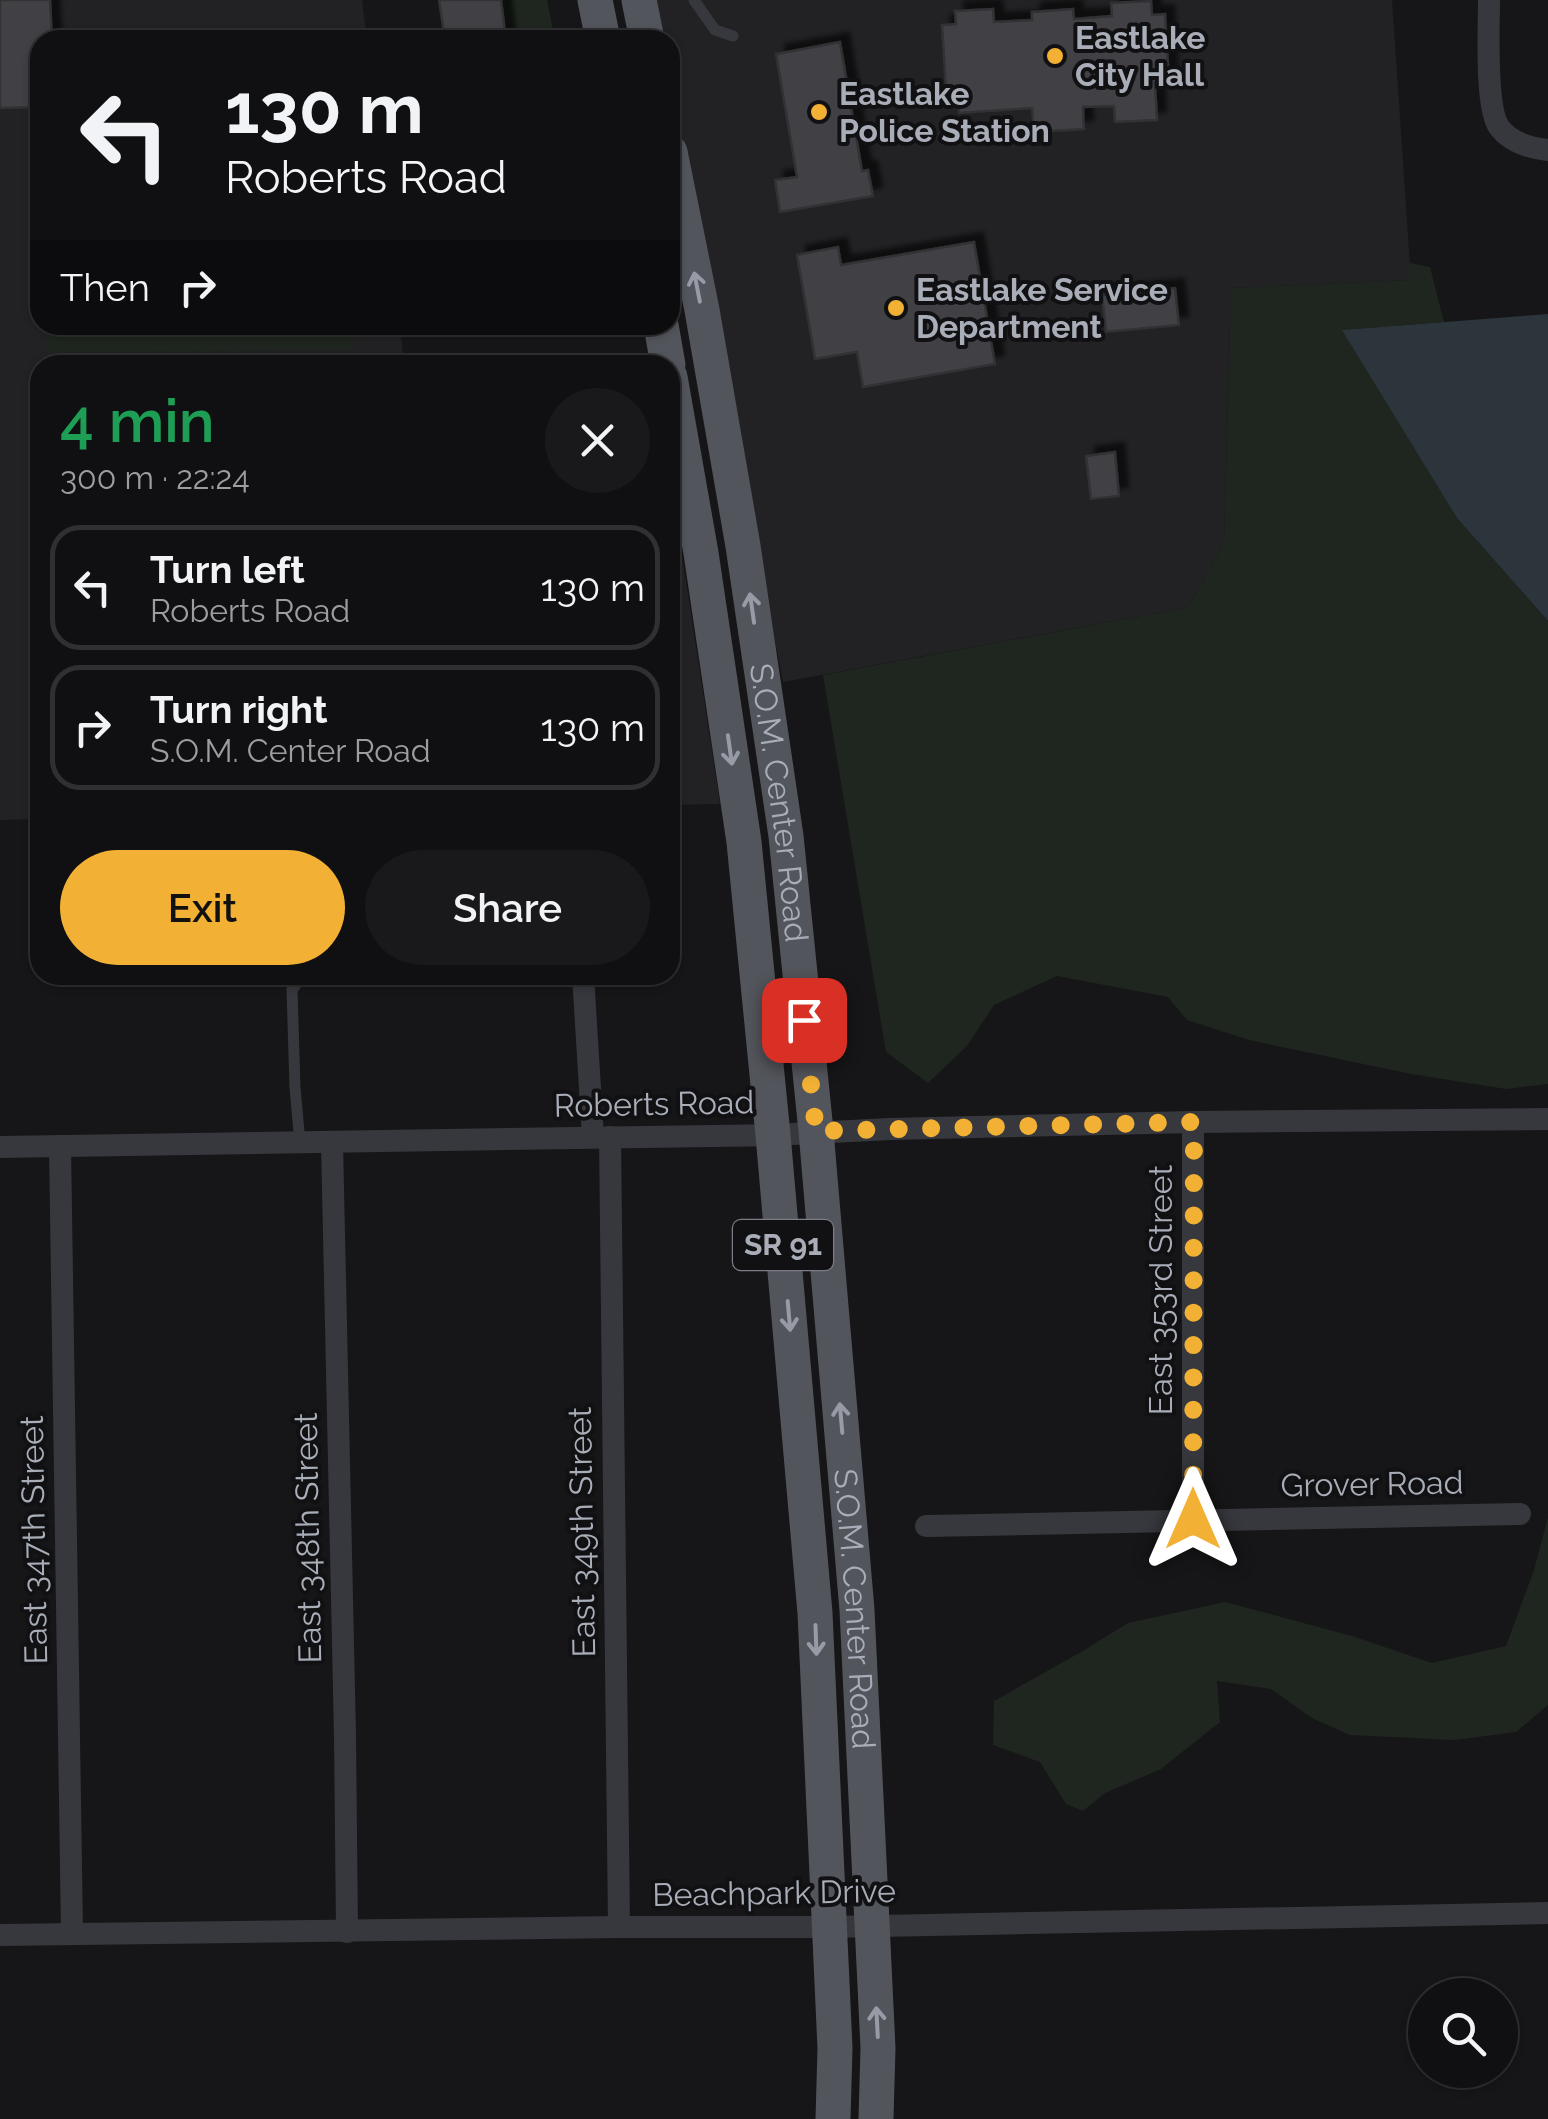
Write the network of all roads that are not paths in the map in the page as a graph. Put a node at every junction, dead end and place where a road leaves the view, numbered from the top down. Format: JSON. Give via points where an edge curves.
{"nodes":[{"id":1,"x":595,"y":0,"type":"edge"},
{"id":2,"x":640,"y":0,"type":"edge"},
{"id":3,"x":694,"y":0,"type":"edge"},
{"id":4,"x":1488,"y":0,"type":"edge"},
{"id":5,"x":601,"y":30,"type":"edge"},
{"id":6,"x":646,"y":30,"type":"edge"},
{"id":7,"x":733,"y":36,"type":"dead end"},
{"id":8,"x":1548,"y":150,"type":"edge"},
{"id":9,"x":680,"y":201,"type":"edge"},
{"id":10,"x":680,"y":434,"type":"edge"},
{"id":11,"x":296,"y":985,"type":"edge"},
{"id":12,"x":584,"y":985,"type":"edge"},
{"id":13,"x":1548,"y":1119,"type":"edge"},
{"id":14,"x":1194,"y":1122,"type":"junction"},
{"id":15,"x":816,"y":1131,"type":"junction"},
{"id":16,"x":773,"y":1135,"type":"junction"},
{"id":17,"x":601,"y":1137,"type":"junction"},
{"id":18,"x":300,"y":1143,"type":"junction"},
{"id":19,"x":332,"y":1143,"type":"junction"},
{"id":20,"x":0,"y":1146,"type":"edge"},
{"id":21,"x":60,"y":1146,"type":"junction"},
{"id":22,"x":1520,"y":1514,"type":"dead end"},
{"id":23,"x":1193,"y":1519,"type":"junction"},
{"id":24,"x":926,"y":1526,"type":"dead end"},
{"id":25,"x":1548,"y":1913,"type":"edge"},
{"id":26,"x":871,"y":1925,"type":"junction"},
{"id":27,"x":620,"y":1927,"type":"junction"},
{"id":28,"x":828,"y":1927,"type":"junction"},
{"id":29,"x":347,"y":1932,"type":"junction"},
{"id":30,"x":72,"y":1933,"type":"junction"},
{"id":31,"x":0,"y":1935,"type":"edge"},
{"id":32,"x":833,"y":2119,"type":"edge"},
{"id":33,"x":876,"y":2119,"type":"edge"}],
"edges":[{"from":1,"to":5,"type":"main road"},
{"from":2,"to":6,"type":"main road"},
{"from":3,"to":7,"type":"lane","via":[[715,30]]},
{"from":4,"to":8,"type":"street","via":[[1495,119],[1526,147]]},
{"from":15,"to":9,"type":"main road","name":"S.O.M. Center Road","number":"SR 91","one_way":true,"via":[[786,836]]},
{"from":10,"to":16,"type":"main road","name":"S.O.M. Center Road","number":"SR 91","one_way":true,"via":[[744,842]]},
{"from":11,"to":18,"type":"lane"},
{"from":12,"to":17,"type":"street","name":"East 349th Street"},
{"from":13,"to":14,"type":"street","name":"Roberts Road"},
{"from":14,"to":15,"type":"street","name":"Roberts Road"},
{"from":14,"to":23,"type":"street","name":"East 353rd Street"},
{"from":15,"to":16,"type":"street","name":"Roberts Road"},
{"from":26,"to":15,"type":"main road","name":"S.O.M. Center Road","number":"SR 91","one_way":true,"via":[[858,1610]]},
{"from":16,"to":17,"type":"street","name":"Roberts Road"},
{"from":16,"to":28,"type":"main road","name":"S.O.M. Center Road","number":"SR 91","one_way":true,"via":[[815,1613]]},
{"from":17,"to":19,"type":"street","name":"Roberts Road"},
{"from":17,"to":27,"type":"street","name":"East 349th Street"},
{"from":18,"to":19,"type":"street","name":"Roberts Road"},
{"from":18,"to":21,"type":"street","name":"Roberts Road"},
{"from":19,"to":29,"type":"street","name":"East 348th Street"},
{"from":20,"to":21,"type":"street","name":"Roberts Road"},
{"from":21,"to":30,"type":"street","name":"East 347th Street"},
{"from":22,"to":23,"type":"street","name":"Grover Road"},
{"from":23,"to":24,"type":"street","name":"Grover Road"},
{"from":25,"to":26,"type":"street","name":"Beachpark Drive"},
{"from":26,"to":28,"type":"street","name":"Beachpark Drive"},
{"from":33,"to":26,"type":"main road","name":"S.O.M. Center Road","number":"SR 91","one_way":true},
{"from":27,"to":28,"type":"street","name":"Beachpark Drive"},
{"from":27,"to":29,"type":"street","name":"Beachpark Drive"},
{"from":28,"to":32,"type":"main road","name":"S.O.M. Center Road","number":"SR 91"},
{"from":29,"to":30,"type":"street","name":"Beachpark Drive"},
{"from":30,"to":31,"type":"street","name":"Beachpark Drive"}]}
